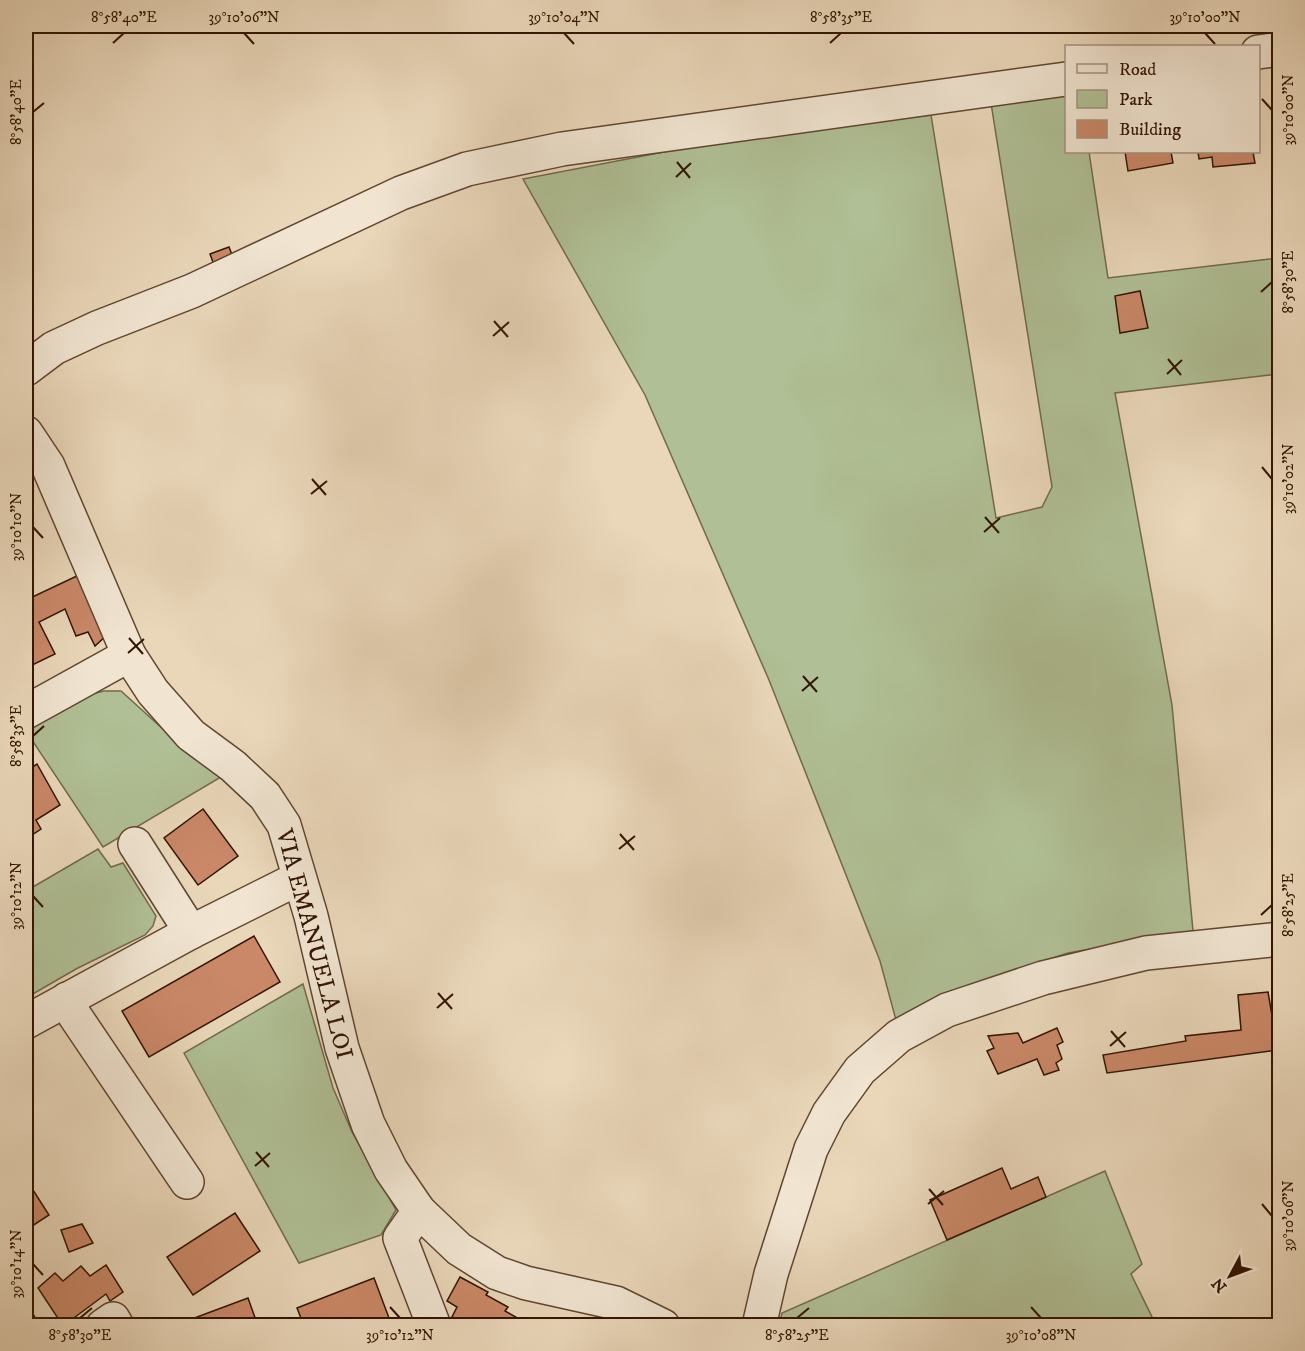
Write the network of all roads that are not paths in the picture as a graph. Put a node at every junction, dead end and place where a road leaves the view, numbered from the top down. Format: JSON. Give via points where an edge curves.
{"nodes":[{"id":1,"x":1280,"y":49,"type":"edge"},
{"id":2,"x":1260,"y":52,"type":"edge"},
{"id":3,"x":1065,"y":79,"type":"edge"},
{"id":4,"x":26,"y":369,"type":"edge"},
{"id":5,"x":26,"y":433,"type":"edge"},
{"id":6,"x":129,"y":655,"type":"junction"},
{"id":7,"x":26,"y":712,"type":"edge"},
{"id":8,"x":135,"y":844,"type":"dead end"},
{"id":9,"x":299,"y":878,"type":"junction"},
{"id":10,"x":191,"y":932,"type":"junction"},
{"id":11,"x":1280,"y":939,"type":"edge"},
{"id":12,"x":67,"y":999,"type":"junction"},
{"id":13,"x":26,"y":1022,"type":"edge"},
{"id":14,"x":186,"y":1182,"type":"dead end"},
{"id":15,"x":419,"y":1211,"type":"junction"},
{"id":16,"x":434,"y":1326,"type":"edge"},
{"id":17,"x":663,"y":1326,"type":"edge"},
{"id":18,"x":759,"y":1326,"type":"edge"}],
"edges":[{"from":1,"to":2,"type":"street"},
{"from":3,"to":4,"type":"street","via":[[562,149],[467,169],[401,193],[192,291],[97,328],[54,348]]},
{"from":5,"to":6,"type":"street","name":"VIA EMANUELA LOI","via":[[48,466]]},
{"from":6,"to":7,"type":"street"},
{"from":6,"to":9,"type":"street","name":"VIA EMANUELA LOI","via":[[153,692],[191,735],[265,796],[284,825]]},
{"from":8,"to":10,"type":"street"},
{"from":9,"to":10,"type":"street"},
{"from":9,"to":15,"type":"street","name":"VIA EMANUELA LOI","via":[[342,1048],[368,1124]]},
{"from":10,"to":12,"type":"street"},
{"from":11,"to":18,"type":"street","via":[[1146,953],[1043,978],[947,1010],[899,1036],[860,1070],[829,1113],[811,1149],[771,1274]]},
{"from":12,"to":13,"type":"street"},
{"from":12,"to":14,"type":"street"},
{"from":15,"to":16,"type":"street","via":[[400,1238]]},
{"from":15,"to":17,"type":"street","name":"VIA EMANUELA LOI","via":[[459,1249],[496,1273],[616,1303]]}]}
